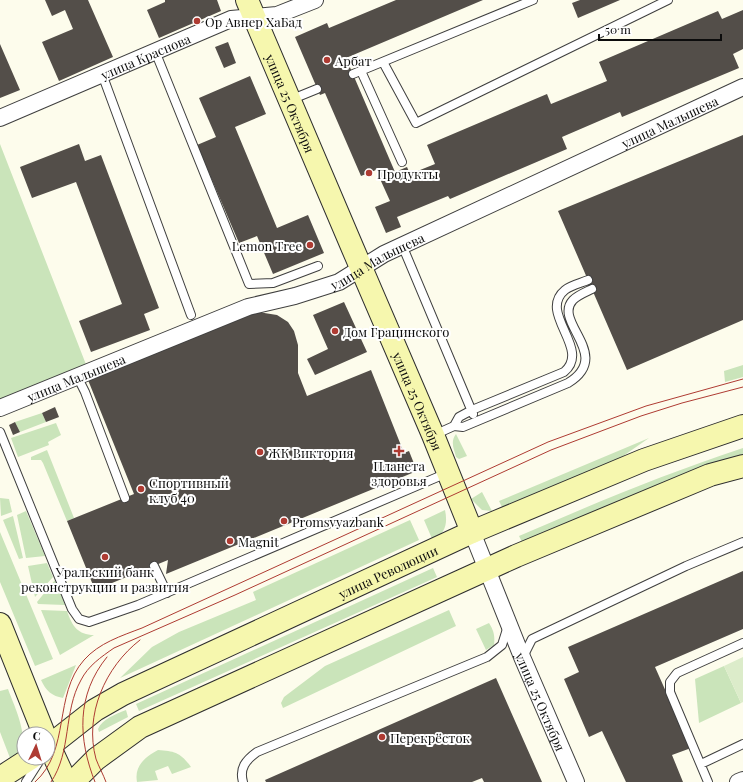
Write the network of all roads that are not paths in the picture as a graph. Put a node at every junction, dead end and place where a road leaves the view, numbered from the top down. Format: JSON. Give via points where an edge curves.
{"nodes":[{"id":1,"x":315,"y":0,"type":"edge"},
{"id":2,"x":533,"y":0,"type":"edge"},
{"id":3,"x":668,"y":0,"type":"edge"},
{"id":4,"x":251,"y":9,"type":"edge"},
{"id":5,"x":155,"y":51,"type":"junction"},
{"id":6,"x":383,"y":62,"type":"junction"},
{"id":7,"x":361,"y":71,"type":"junction"},
{"id":8,"x":102,"y":74,"type":"junction"},
{"id":9,"x":353,"y":74,"type":"dead end"},
{"id":10,"x":743,"y":87,"type":"edge"},
{"id":11,"x":317,"y":89,"type":"dead end"},
{"id":12,"x":289,"y":101,"type":"junction"},
{"id":13,"x":0,"y":118,"type":"edge"},
{"id":14,"x":402,"y":162,"type":"dead end"},
{"id":15,"x":402,"y":245,"type":"junction"},
{"id":16,"x":318,"y":266,"type":"dead end"},
{"id":17,"x":361,"y":268,"type":"junction"},
{"id":18,"x":588,"y":280,"type":"dead end"},
{"id":19,"x":592,"y":289,"type":"dead end"},
{"id":20,"x":191,"y":315,"type":"dead end"},
{"id":21,"x":78,"y":378,"type":"junction"},
{"id":22,"x":0,"y":408,"type":"edge"},
{"id":23,"x":472,"y":410,"type":"junction"},
{"id":24,"x":476,"y":421,"type":"junction"},
{"id":25,"x":454,"y":426,"type":"junction"},
{"id":26,"x":743,"y":426,"type":"edge"},
{"id":27,"x":0,"y":432,"type":"edge"},
{"id":28,"x":433,"y":435,"type":"junction"},
{"id":29,"x":743,"y":466,"type":"edge"},
{"id":30,"x":447,"y":473,"type":"junction"},
{"id":31,"x":125,"y":498,"type":"dead end"},
{"id":32,"x":472,"y":532,"type":"junction"},
{"id":33,"x":743,"y":542,"type":"edge"},
{"id":34,"x":154,"y":566,"type":"dead end"},
{"id":35,"x":486,"y":570,"type":"junction"},
{"id":36,"x":168,"y":593,"type":"junction"},
{"id":37,"x":508,"y":623,"type":"junction"},
{"id":38,"x":0,"y":624,"type":"edge"},
{"id":39,"x":743,"y":643,"type":"edge"},
{"id":40,"x":522,"y":658,"type":"junction"},
{"id":41,"x":39,"y":726,"type":"edge"},
{"id":42,"x":56,"y":739,"type":"edge"},
{"id":43,"x":743,"y":744,"type":"edge"},
{"id":44,"x":56,"y":763,"type":"edge"},
{"id":45,"x":701,"y":764,"type":"junction"},
{"id":46,"x":19,"y":766,"type":"edge"},
{"id":47,"x":35,"y":766,"type":"edge"},
{"id":48,"x":0,"y":778,"type":"edge"},
{"id":49,"x":743,"y":780,"type":"edge"},
{"id":50,"x":243,"y":781,"type":"edge"},
{"id":51,"x":26,"y":782,"type":"edge"},
{"id":52,"x":66,"y":782,"type":"edge"},
{"id":53,"x":73,"y":782,"type":"edge"},
{"id":54,"x":576,"y":782,"type":"edge"},
{"id":55,"x":708,"y":782,"type":"edge"},
{"id":56,"x":738,"y":782,"type":"edge"}],
"edges":[{"from":1,"to":4,"type":"street","name":"улица Краснова","via":[[277,16]]},
{"from":2,"to":6,"type":"lane"},
{"from":3,"to":6,"type":"lane","via":[[416,123]]},
{"from":4,"to":5,"type":"street","name":"улица Краснова"},
{"from":4,"to":12,"type":"main road","name":"улица 25 Октября"},
{"from":5,"to":8,"type":"street","name":"улица Краснова"},
{"from":5,"to":16,"type":"lane","via":[[249,284],[273,283]]},
{"from":6,"to":7,"type":"lane"},
{"from":7,"to":9,"type":"lane"},
{"from":7,"to":14,"type":"lane"},
{"from":8,"to":13,"type":"street","name":"улица Краснова"},
{"from":8,"to":20,"type":"lane"},
{"from":10,"to":15,"type":"street","name":"улица Малышева"},
{"from":11,"to":12,"type":"lane"},
{"from":12,"to":17,"type":"main road","name":"улица 25 Октября"},
{"from":15,"to":17,"type":"street","name":"улица Малышева"},
{"from":15,"to":23,"type":"lane"},
{"from":17,"to":21,"type":"street","name":"улица Малышева","via":[[339,282],[296,296],[248,307]]},
{"from":17,"to":28,"type":"main road","name":"улица 25 Октября"},
{"from":18,"to":23,"type":"lane","via":[[564,291],[558,302],[557,314],[573,356],[569,368]]},
{"from":19,"to":24,"type":"lane","via":[[572,300],[570,307],[572,323],[586,356],[585,366],[579,376],[568,383]]},
{"from":21,"to":22,"type":"street","name":"улица Малышева"},
{"from":21,"to":31,"type":"lane"},
{"from":23,"to":24,"type":"lane"},
{"from":23,"to":25,"type":"lane","via":[[459,417]]},
{"from":24,"to":25,"type":"lane","via":[[463,427]]},
{"from":25,"to":28,"type":"lane"},
{"from":26,"to":32,"type":"main road","name":"улица Революции","via":[[644,460]]},
{"from":27,"to":36,"type":"lane","via":[[72,608],[79,618],[93,622]]},
{"from":28,"to":30,"type":"main road","name":"улица 25 Октября"},
{"from":29,"to":35,"type":"main road","via":[[703,478]]},
{"from":30,"to":32,"type":"main road","name":"улица 25 Октября"},
{"from":30,"to":36,"type":"lane"},
{"from":32,"to":35,"type":"street","name":"улица 25 Октября"},
{"from":32,"to":42,"type":"main road","name":"улица Революции","via":[[123,694],[95,710]]},
{"from":33,"to":40,"type":"lane","via":[[686,566],[532,639]]},
{"from":34,"to":36,"type":"lane"},
{"from":35,"to":37,"type":"street","name":"улица 25 Октября"},
{"from":35,"to":53,"type":"main road","via":[[140,727],[96,758]]},
{"from":37,"to":40,"type":"street","name":"улица 25 Октября"},
{"from":37,"to":50,"type":"lane","via":[[502,645],[487,657],[257,752],[244,764],[241,772]]},
{"from":38,"to":41,"type":"main road"},
{"from":39,"to":45,"type":"lane","via":[[677,673],[670,682],[670,692]]},
{"from":40,"to":54,"type":"street","name":"улица 25 Октября"},
{"from":43,"to":45,"type":"lane"},
{"from":44,"to":52,"type":"main road"},
{"from":45,"to":55,"type":"lane"},
{"from":46,"to":48,"type":"main road"},
{"from":47,"to":51,"type":"lane"},
{"from":49,"to":56,"type":"street"}]}
